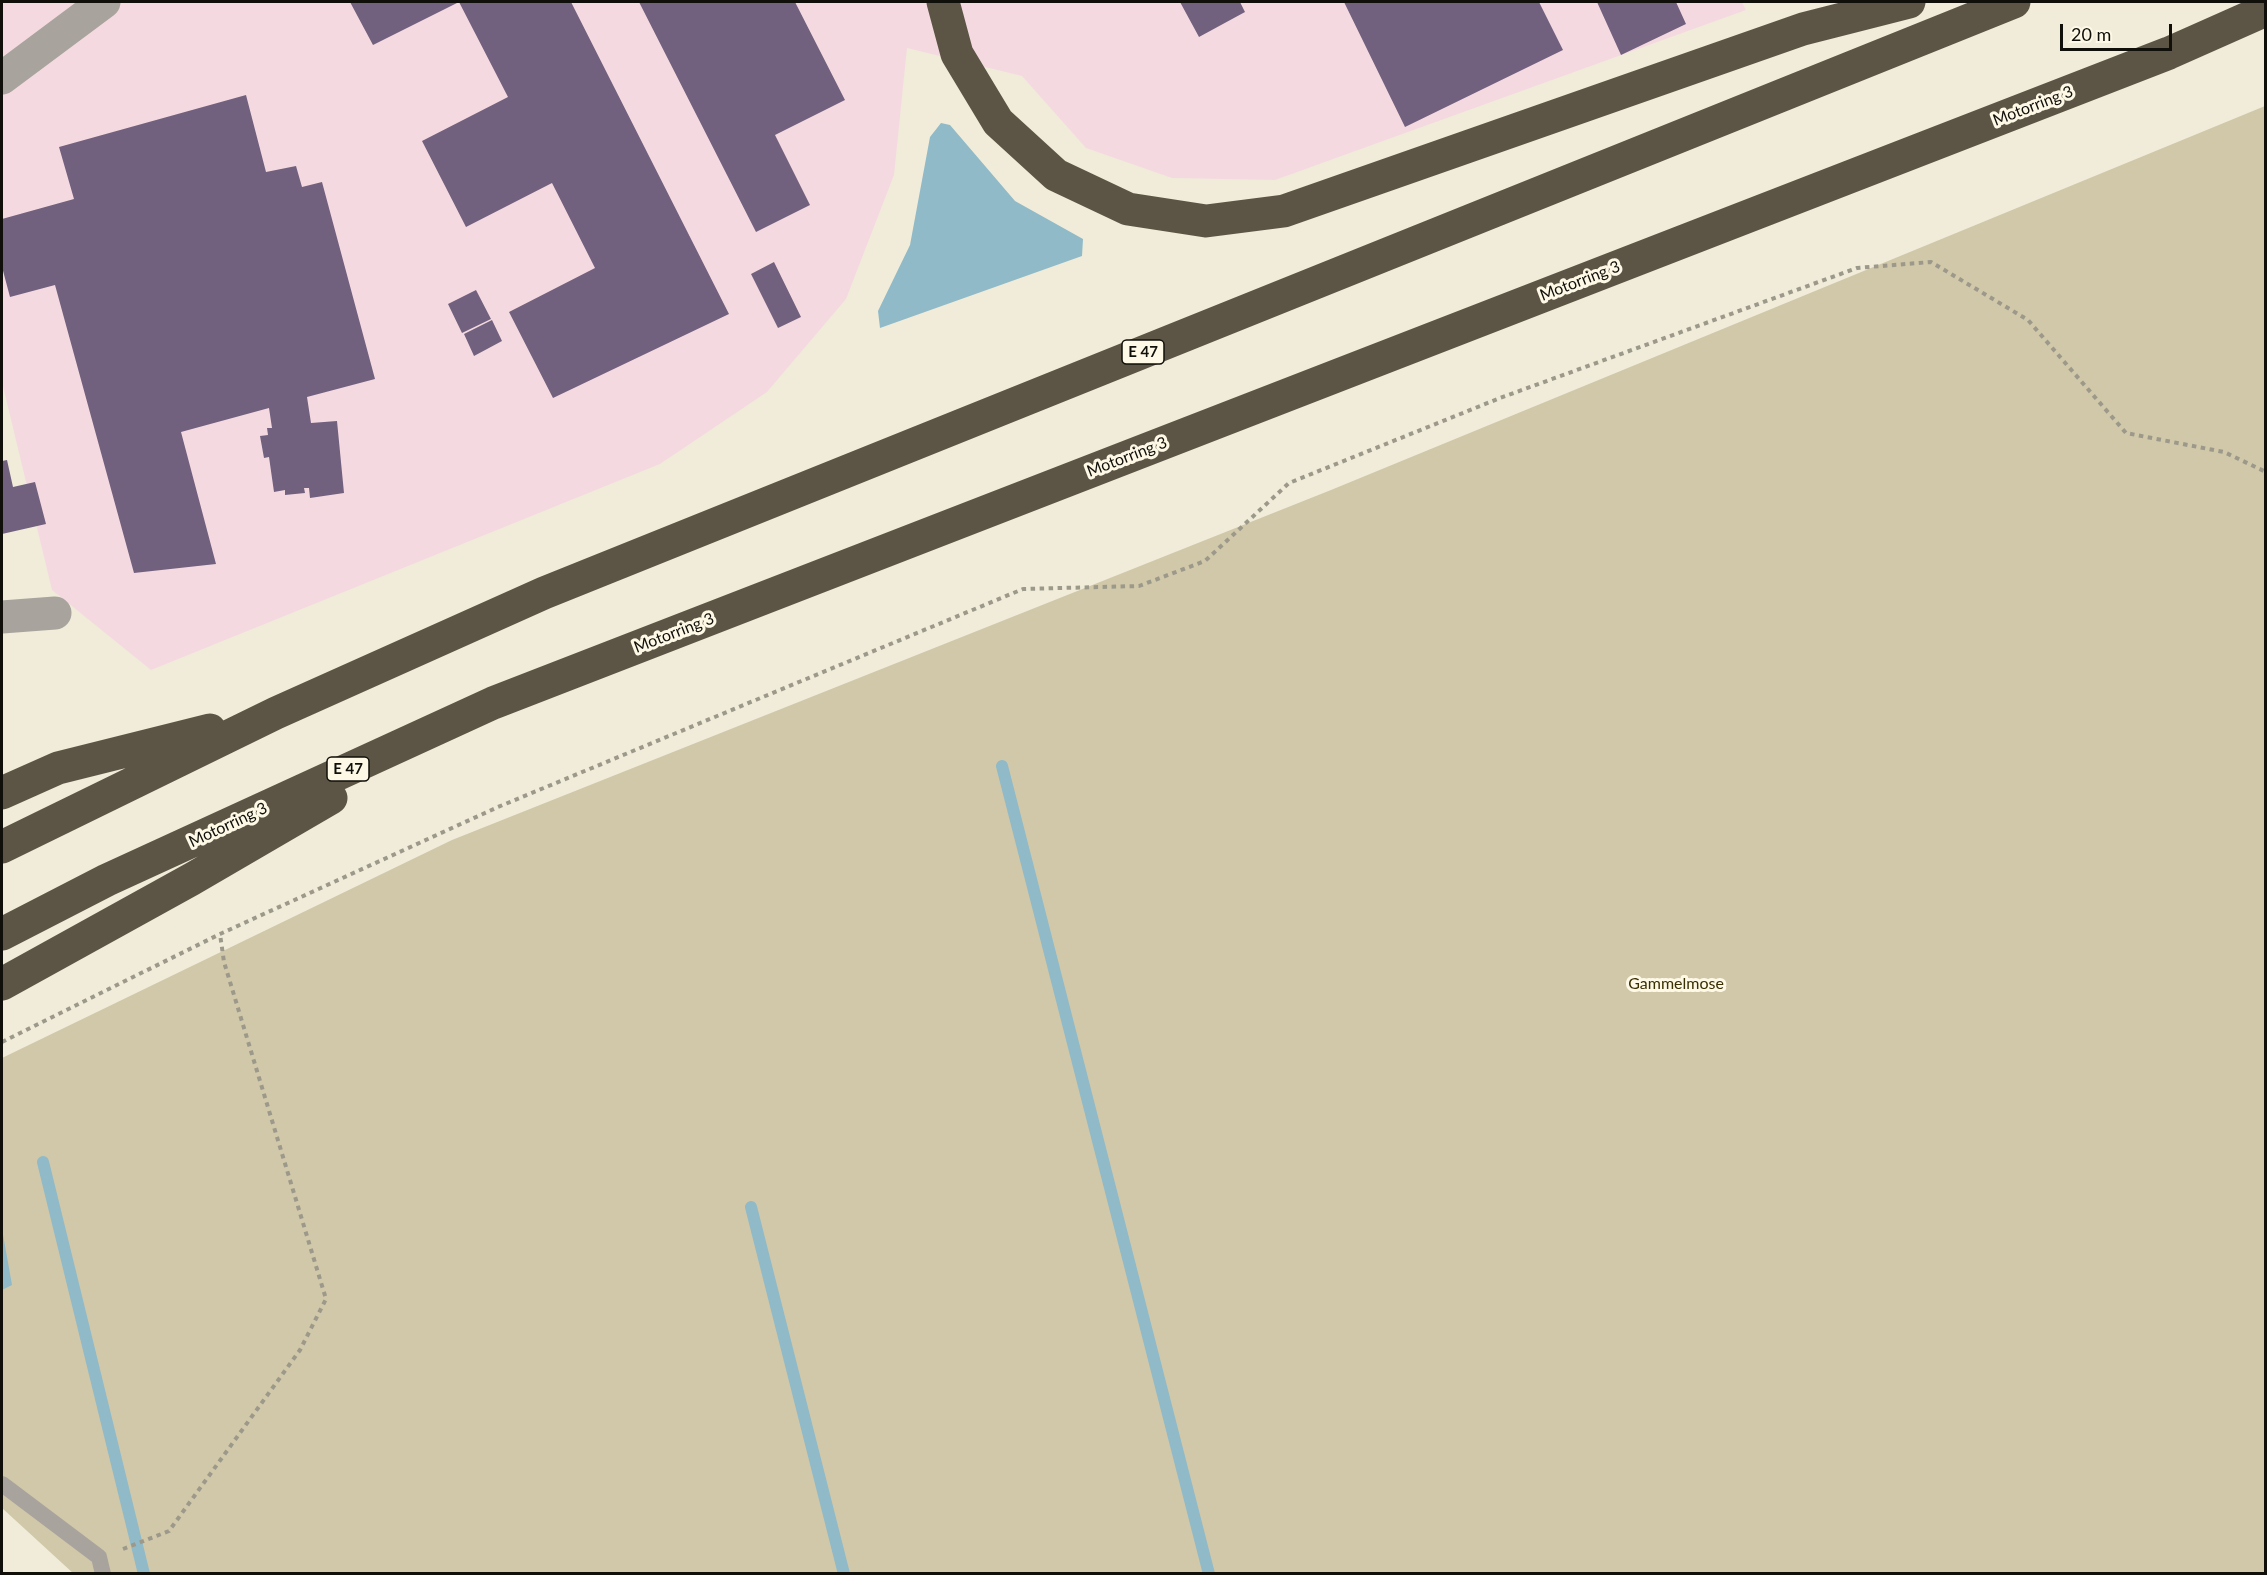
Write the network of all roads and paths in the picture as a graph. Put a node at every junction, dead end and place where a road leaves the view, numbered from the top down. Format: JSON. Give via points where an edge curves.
{"nodes":[{"id":1,"x":104,"y":2,"type":"edge"},
{"id":2,"x":943,"y":2,"type":"edge"},
{"id":3,"x":1910,"y":2,"type":"edge"},
{"id":4,"x":2014,"y":2,"type":"edge"},
{"id":5,"x":2265,"y":10,"type":"edge"},
{"id":6,"x":2265,"y":27,"type":"edge"},
{"id":7,"x":2169,"y":53,"type":"junction"},
{"id":8,"x":2,"y":78,"type":"edge"},
{"id":9,"x":2265,"y":472,"type":"edge"},
{"id":10,"x":55,"y":613,"type":"dead end"},
{"id":11,"x":2,"y":617,"type":"edge"},
{"id":12,"x":493,"y":703,"type":"junction"},
{"id":13,"x":276,"y":713,"type":"junction"},
{"id":14,"x":2,"y":793,"type":"edge"},
{"id":15,"x":2,"y":847,"type":"edge"},
{"id":16,"x":2,"y":934,"type":"edge"},
{"id":17,"x":220,"y":934,"type":"junction"},
{"id":18,"x":2,"y":984,"type":"edge"},
{"id":19,"x":2,"y":1042,"type":"edge"},
{"id":20,"x":2,"y":1484,"type":"edge"},
{"id":21,"x":116,"y":1552,"type":"dead end"},
{"id":22,"x":103,"y":1574,"type":"edge"}],
"edges":[{"from":1,"to":8,"type":"street"},
{"from":2,"to":3,"type":"highway","via":[[957,54],[998,122],[1056,175],[1128,209],[1206,221],[1284,211],[1803,29]]},
{"from":4,"to":13,"type":"highway","number":"E 47","via":[[555,588]]},
{"from":5,"to":7,"type":"highway","name":"Motorring 3","number":"E 47"},
{"from":6,"to":7,"type":"highway"},
{"from":7,"to":12,"type":"highway","name":"Motorring 3","number":"E 47"},
{"from":9,"to":17,"type":"path","via":[[2224,452],[2126,433],[2028,320],[1931,262],[1857,268],[1500,398],[1289,483],[1205,561],[1139,586],[1023,589],[498,807]]},
{"from":10,"to":11,"type":"street"},
{"from":12,"to":16,"type":"highway","name":"Motorring 3","number":"E 47","via":[[107,880]]},
{"from":12,"to":18,"type":"highway","via":[[192,879]]},
{"from":13,"to":14,"type":"highway","via":[[58,768]]},
{"from":13,"to":15,"type":"highway","number":"E 47"},
{"from":17,"to":19,"type":"path"},
{"from":17,"to":21,"type":"path","via":[[224,962],[326,1299],[300,1350],[169,1531]]},
{"from":20,"to":22,"type":"lane","via":[[99,1557]]}]}
